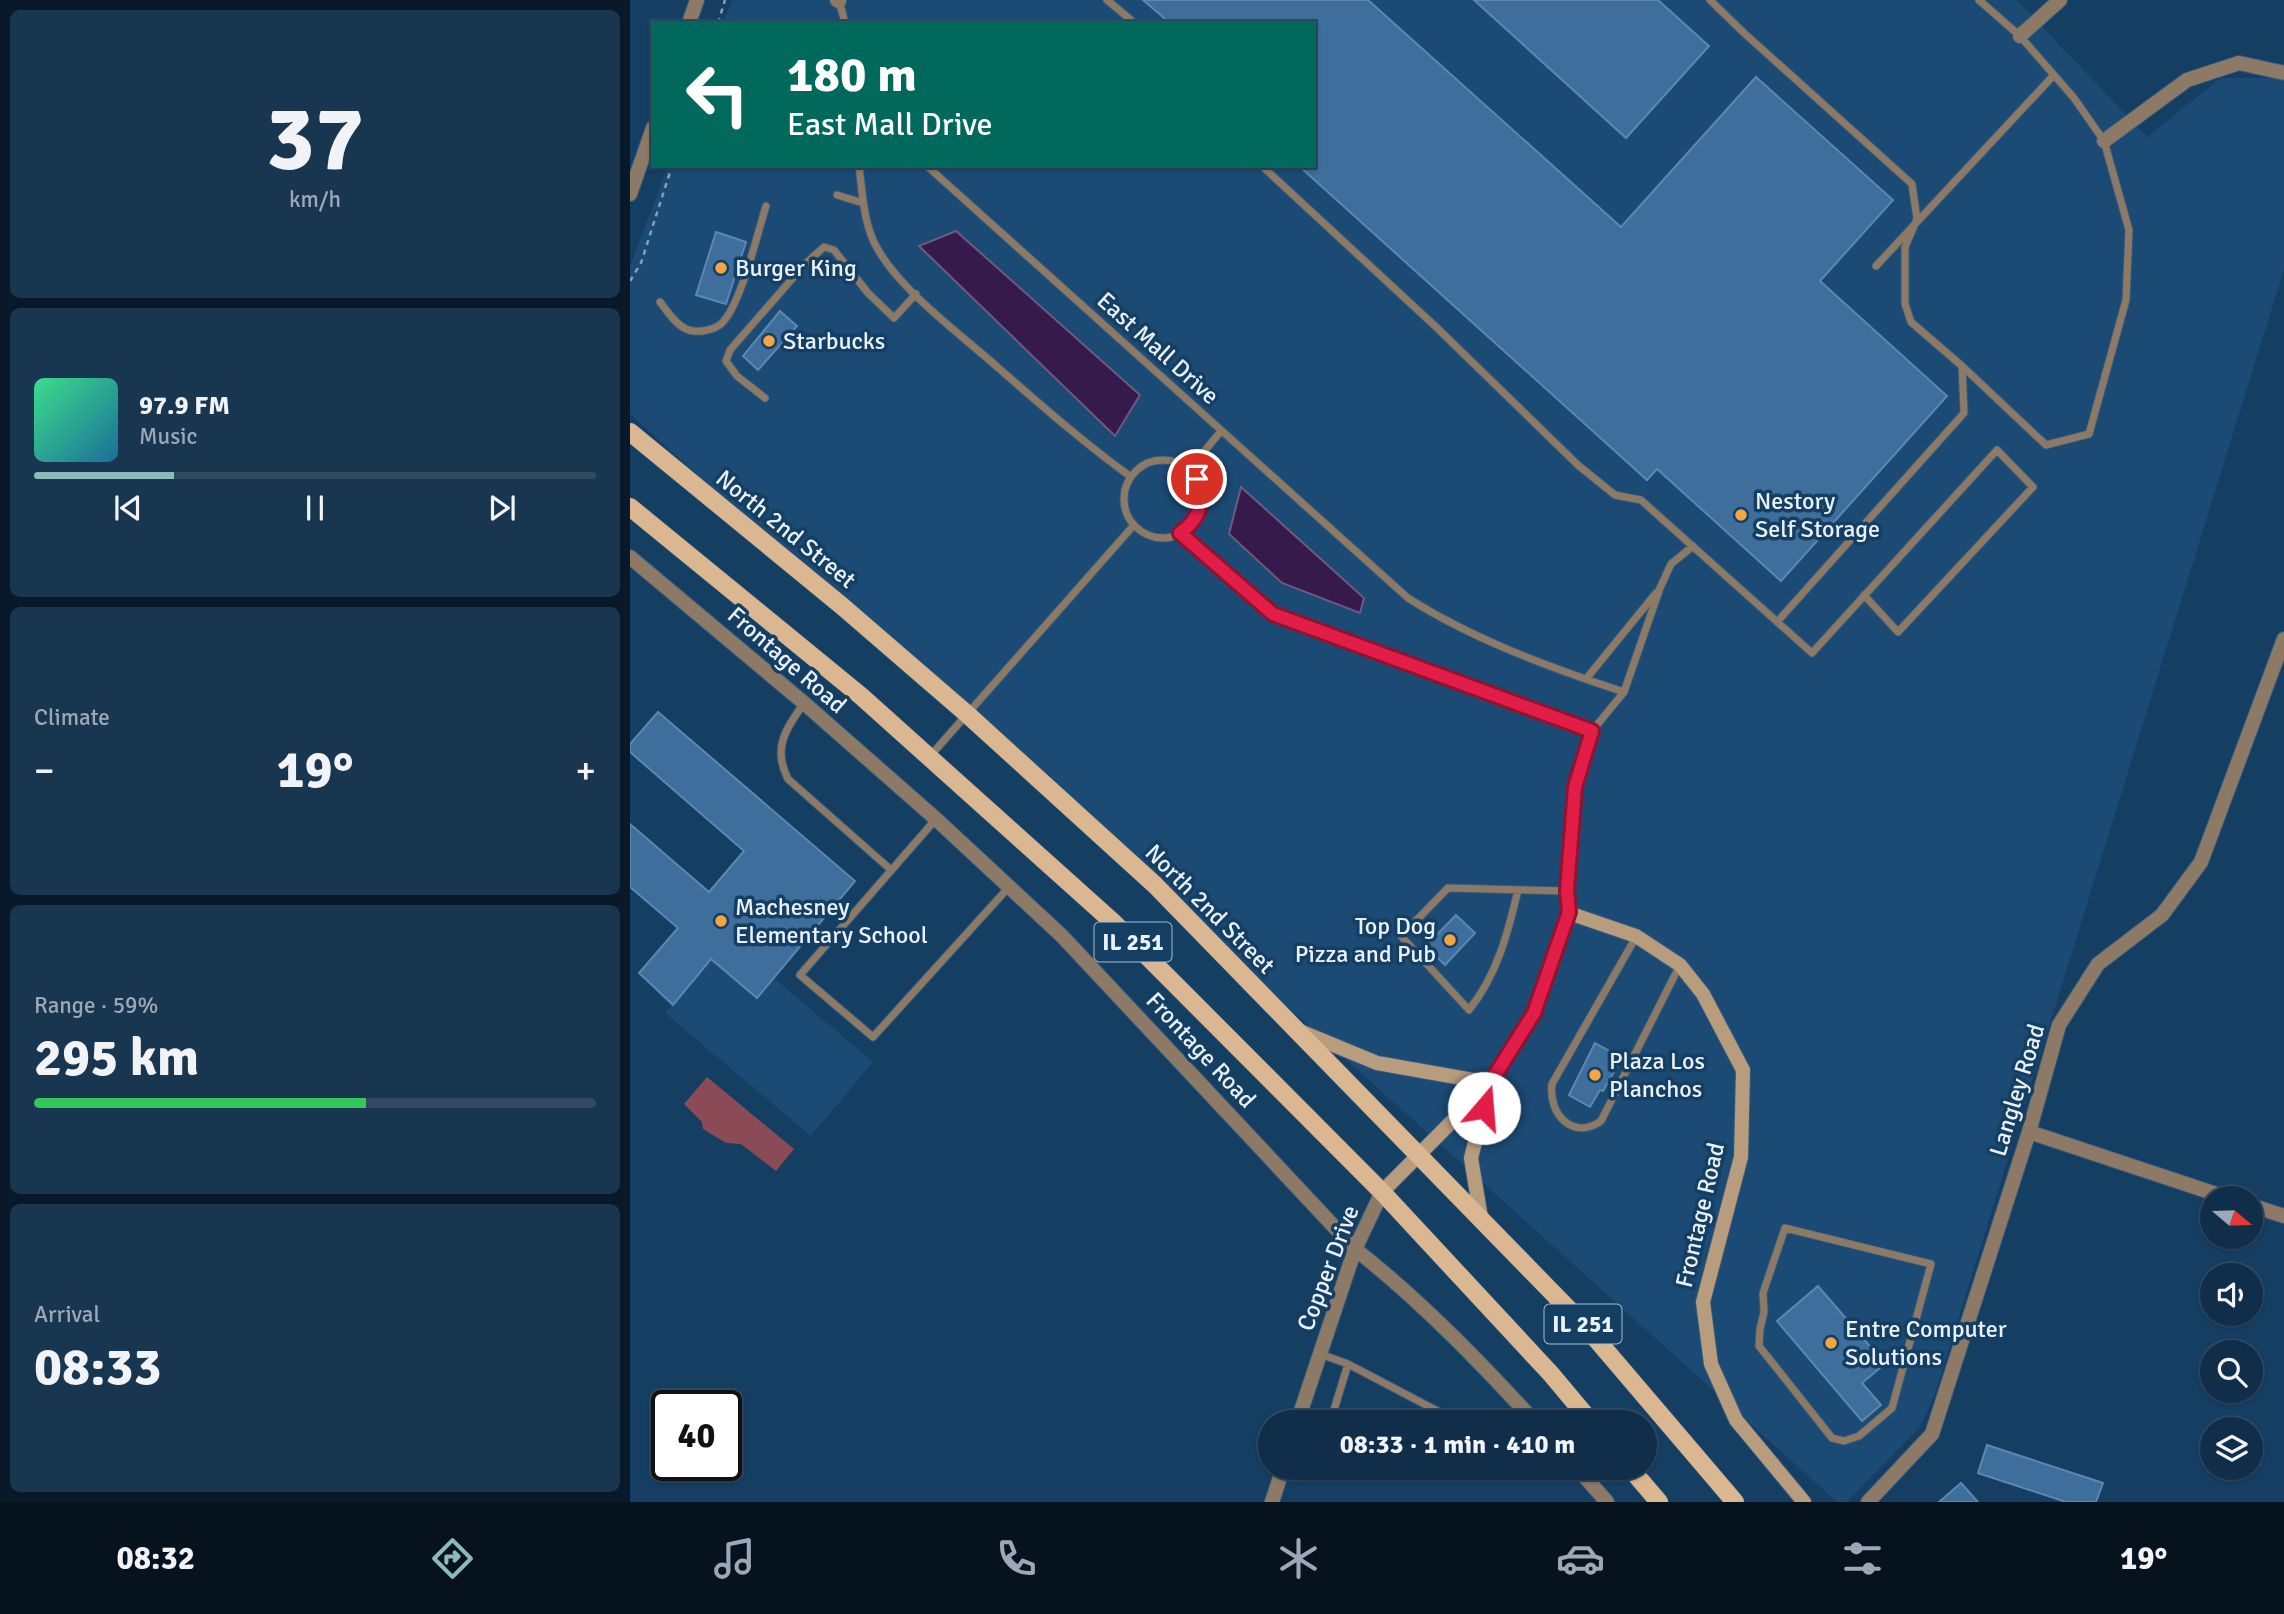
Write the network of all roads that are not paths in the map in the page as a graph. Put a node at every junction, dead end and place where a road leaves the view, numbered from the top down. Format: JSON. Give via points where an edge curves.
{"nodes":[{"id":1,"x":697,"y":0,"type":"edge"},
{"id":2,"x":838,"y":0,"type":"edge"},
{"id":3,"x":1107,"y":0,"type":"edge"},
{"id":4,"x":1710,"y":0,"type":"edge"},
{"id":5,"x":1979,"y":0,"type":"edge"},
{"id":6,"x":2060,"y":0,"type":"edge"},
{"id":7,"x":690,"y":21,"type":"edge"},
{"id":8,"x":844,"y":21,"type":"edge"},
{"id":9,"x":1129,"y":21,"type":"edge"},
{"id":10,"x":2020,"y":36,"type":"junction"},
{"id":11,"x":2284,"y":73,"type":"edge"},
{"id":12,"x":2054,"y":75,"type":"junction"},
{"id":13,"x":651,"y":134,"type":"edge"},
{"id":14,"x":2104,"y":141,"type":"junction"},
{"id":15,"x":859,"y":168,"type":"edge"},
{"id":16,"x":929,"y":168,"type":"edge"},
{"id":17,"x":1264,"y":168,"type":"edge"},
{"id":18,"x":630,"y":194,"type":"edge"},
{"id":19,"x":837,"y":195,"type":"dead end"},
{"id":20,"x":863,"y":204,"type":"junction"},
{"id":21,"x":766,"y":206,"type":"dead end"},
{"id":22,"x":1917,"y":219,"type":"junction"},
{"id":23,"x":1876,"y":266,"type":"dead end"},
{"id":24,"x":916,"y":294,"type":"junction"},
{"id":25,"x":660,"y":302,"type":"dead end"},
{"id":26,"x":1962,"y":366,"type":"junction"},
{"id":27,"x":765,"y":398,"type":"dead end"},
{"id":28,"x":1221,"y":431,"type":"junction"},
{"id":29,"x":630,"y":432,"type":"edge"},
{"id":30,"x":1189,"y":470,"type":"junction"},
{"id":31,"x":1131,"y":477,"type":"junction"},
{"id":32,"x":630,"y":507,"type":"edge"},
{"id":33,"x":1135,"y":525,"type":"junction"},
{"id":34,"x":1180,"y":533,"type":"junction"},
{"id":35,"x":1693,"y":546,"type":"junction"},
{"id":36,"x":630,"y":557,"type":"edge"},
{"id":37,"x":1660,"y":588,"type":"junction"},
{"id":38,"x":1864,"y":594,"type":"junction"},
{"id":39,"x":1777,"y":622,"type":"junction"},
{"id":40,"x":2284,"y":639,"type":"edge"},
{"id":41,"x":2280,"y":665,"type":"edge"},
{"id":42,"x":1586,"y":679,"type":"junction"},
{"id":43,"x":1624,"y":692,"type":"junction"},
{"id":44,"x":804,"y":704,"type":"junction"},
{"id":45,"x":967,"y":714,"type":"junction"},
{"id":46,"x":1592,"y":731,"type":"junction"},
{"id":47,"x":929,"y":757,"type":"junction"},
{"id":48,"x":936,"y":819,"type":"junction"},
{"id":49,"x":890,"y":869,"type":"junction"},
{"id":50,"x":1009,"y":887,"type":"junction"},
{"id":51,"x":1518,"y":890,"type":"junction"},
{"id":52,"x":1567,"y":891,"type":"junction"},
{"id":53,"x":1569,"y":912,"type":"junction"},
{"id":54,"x":1636,"y":936,"type":"junction"},
{"id":55,"x":1680,"y":965,"type":"junction"},
{"id":56,"x":1297,"y":1030,"type":"junction"},
{"id":57,"x":1490,"y":1083,"type":"junction"},
{"id":58,"x":2029,"y":1132,"type":"junction"},
{"id":59,"x":1420,"y":1156,"type":"junction"},
{"id":60,"x":2200,"y":1189,"type":"edge"},
{"id":61,"x":1382,"y":1192,"type":"junction"},
{"id":62,"x":2263,"y":1209,"type":"edge"},
{"id":63,"x":2284,"y":1216,"type":"edge"},
{"id":64,"x":1481,"y":1218,"type":"junction"},
{"id":65,"x":1355,"y":1249,"type":"junction"},
{"id":66,"x":1320,"y":1354,"type":"junction"},
{"id":67,"x":1348,"y":1364,"type":"junction"},
{"id":68,"x":1904,"y":1364,"type":"joint"},
{"id":69,"x":1301,"y":1410,"type":"edge"},
{"id":70,"x":1334,"y":1410,"type":"edge"},
{"id":71,"x":1436,"y":1410,"type":"edge"},
{"id":72,"x":1524,"y":1410,"type":"edge"},
{"id":73,"x":1581,"y":1410,"type":"edge"},
{"id":74,"x":1279,"y":1480,"type":"edge"},
{"id":75,"x":1587,"y":1480,"type":"edge"},
{"id":76,"x":1640,"y":1480,"type":"edge"},
{"id":77,"x":1605,"y":1501,"type":"edge"},
{"id":78,"x":1272,"y":1502,"type":"edge"},
{"id":79,"x":1659,"y":1502,"type":"edge"},
{"id":80,"x":1735,"y":1502,"type":"edge"},
{"id":81,"x":1804,"y":1502,"type":"edge"},
{"id":82,"x":1867,"y":1502,"type":"edge"}],
"edges":[{"from":1,"to":7,"type":"street"},
{"from":2,"to":8,"type":"lane"},
{"from":3,"to":9,"type":"lane"},
{"from":4,"to":22,"type":"lane","via":[[1912,184]]},
{"from":5,"to":10,"type":"lane"},
{"from":6,"to":10,"type":"street"},
{"from":10,"to":12,"type":"lane"},
{"from":11,"to":14,"type":"street","via":[[2239,63],[2187,80]]},
{"from":12,"to":14,"type":"lane"},
{"from":12,"to":22,"type":"lane"},
{"from":13,"to":18,"type":"street"},
{"from":14,"to":26,"type":"lane","via":[[2129,230],[2126,300],[2089,434],[2046,445]]},
{"from":15,"to":20,"type":"lane"},
{"from":16,"to":28,"type":"lane","name":"East Mall Drive"},
{"from":17,"to":35,"type":"lane","via":[[1579,466],[1615,495],[1642,500]]},
{"from":19,"to":20,"type":"lane"},
{"from":20,"to":24,"type":"lane","via":[[871,236],[888,265]]},
{"from":21,"to":25,"type":"lane","via":[[734,307],[720,325],[704,331],[686,330]]},
{"from":22,"to":23,"type":"lane"},
{"from":22,"to":26,"type":"lane","via":[[1905,247],[1905,304],[1911,322]]},
{"from":24,"to":27,"type":"lane","via":[[894,318],[834,250],[824,247],[730,350],[726,361]]},
{"from":24,"to":31,"type":"lane","via":[[1096,452]]},
{"from":26,"to":39,"type":"lane","via":[[1964,414]]},
{"from":28,"to":30,"type":"lane"},
{"from":28,"to":42,"type":"lane","name":"East Mall Drive","via":[[1408,598],[1442,620]]},
{"from":29,"to":45,"type":"main road","name":"North 2nd Street","number":"IL 251"},
{"from":30,"to":31,"type":"lane","via":[[1165,460],[1140,467]]},
{"from":30,"to":34,"type":"lane","via":[[1197,479],[1201,504],[1191,526]]},
{"from":31,"to":33,"type":"lane","via":[[1124,502]]},
{"from":32,"to":47,"type":"main road","number":"IL 251"},
{"from":33,"to":34,"type":"lane","via":[[1156,537]]},
{"from":33,"to":45,"type":"lane"},
{"from":34,"to":46,"type":"lane","via":[[1273,614]]},
{"from":35,"to":37,"type":"lane","via":[[1671,564]]},
{"from":35,"to":39,"type":"lane"},
{"from":36,"to":44,"type":"street","name":"Frontage Road"},
{"from":37,"to":42,"type":"lane"},
{"from":37,"to":43,"type":"lane"},
{"from":38,"to":38,"type":"lane","via":[[1997,450],[2033,487],[1898,632]]},
{"from":38,"to":39,"type":"lane","via":[[1812,653]]},
{"from":40,"to":41,"type":"street","name":"Langley Road"},
{"from":41,"to":58,"type":"street","name":"Langley Road","via":[[2201,862],[2162,915],[2098,964],[2059,1025]]},
{"from":42,"to":43,"type":"lane","name":"East Mall Drive"},
{"from":43,"to":46,"type":"lane"},
{"from":44,"to":48,"type":"street","name":"Frontage Road"},
{"from":44,"to":49,"type":"lane","via":[[786,730],[782,768],[788,779]]},
{"from":45,"to":47,"type":"lane"},
{"from":45,"to":56,"type":"main road","name":"North 2nd Street","number":"IL 251","via":[[1155,886]]},
{"from":46,"to":52,"type":"street","name":"Copper Drive","via":[[1575,787]]},
{"from":47,"to":61,"type":"main road","number":"IL 251","via":[[1114,923]]},
{"from":48,"to":49,"type":"lane"},
{"from":48,"to":50,"type":"street","name":"Frontage Road"},
{"from":49,"to":50,"type":"lane","via":[[800,975],[873,1037]]},
{"from":50,"to":65,"type":"street","name":"Frontage Road","via":[[1103,978]]},
{"from":51,"to":51,"type":"lane","via":[[1448,888],[1401,936],[1469,1010],[1496,966]]},
{"from":51,"to":52,"type":"lane"},
{"from":52,"to":53,"type":"street","name":"Copper Drive"},
{"from":53,"to":54,"type":"street","name":"Frontage Road"},
{"from":53,"to":57,"type":"street","name":"Copper Drive","via":[[1534,1013]]},
{"from":54,"to":55,"type":"street","name":"Frontage Road"},
{"from":54,"to":55,"type":"lane","via":[[1552,1084],[1553,1109],[1562,1120],[1576,1128],[1591,1128],[1601,1121]]},
{"from":55,"to":81,"type":"street","name":"Frontage Road","via":[[1703,994],[1743,1070],[1741,1157],[1703,1301],[1712,1364],[1735,1420]]},
{"from":56,"to":57,"type":"street","via":[[1377,1063]]},
{"from":56,"to":59,"type":"main road","name":"North 2nd Street","number":"IL 251"},
{"from":57,"to":59,"type":"street","name":"Copper Drive"},
{"from":57,"to":64,"type":"street","via":[[1471,1158]]},
{"from":58,"to":60,"type":"street"},
{"from":58,"to":82,"type":"street","name":"Langley Road","via":[[1931,1434]]},
{"from":59,"to":61,"type":"street","name":"Copper Drive"},
{"from":59,"to":64,"type":"main road","name":"North 2nd Street","number":"IL 251"},
{"from":61,"to":65,"type":"street","name":"Copper Drive"},
{"from":61,"to":73,"type":"main road","number":"IL 251"},
{"from":62,"to":63,"type":"street"},
{"from":64,"to":80,"type":"main road","name":"North 2nd Street","number":"IL 251","via":[[1585,1326]]},
{"from":65,"to":66,"type":"street","name":"Copper Drive"},
{"from":65,"to":72,"type":"street","name":"Frontage Road","via":[[1477,1358]]},
{"from":66,"to":67,"type":"lane"},
{"from":66,"to":69,"type":"street","name":"Copper Drive"},
{"from":67,"to":70,"type":"lane"},
{"from":67,"to":71,"type":"lane"},
{"from":68,"to":68,"type":"lane","via":[[1931,1264],[1785,1228],[1763,1293],[1759,1346],[1832,1438],[1844,1441],[1859,1436],[1892,1409]]},
{"from":74,"to":78,"type":"street"},
{"from":75,"to":77,"type":"street"},
{"from":76,"to":79,"type":"main road"}]}
